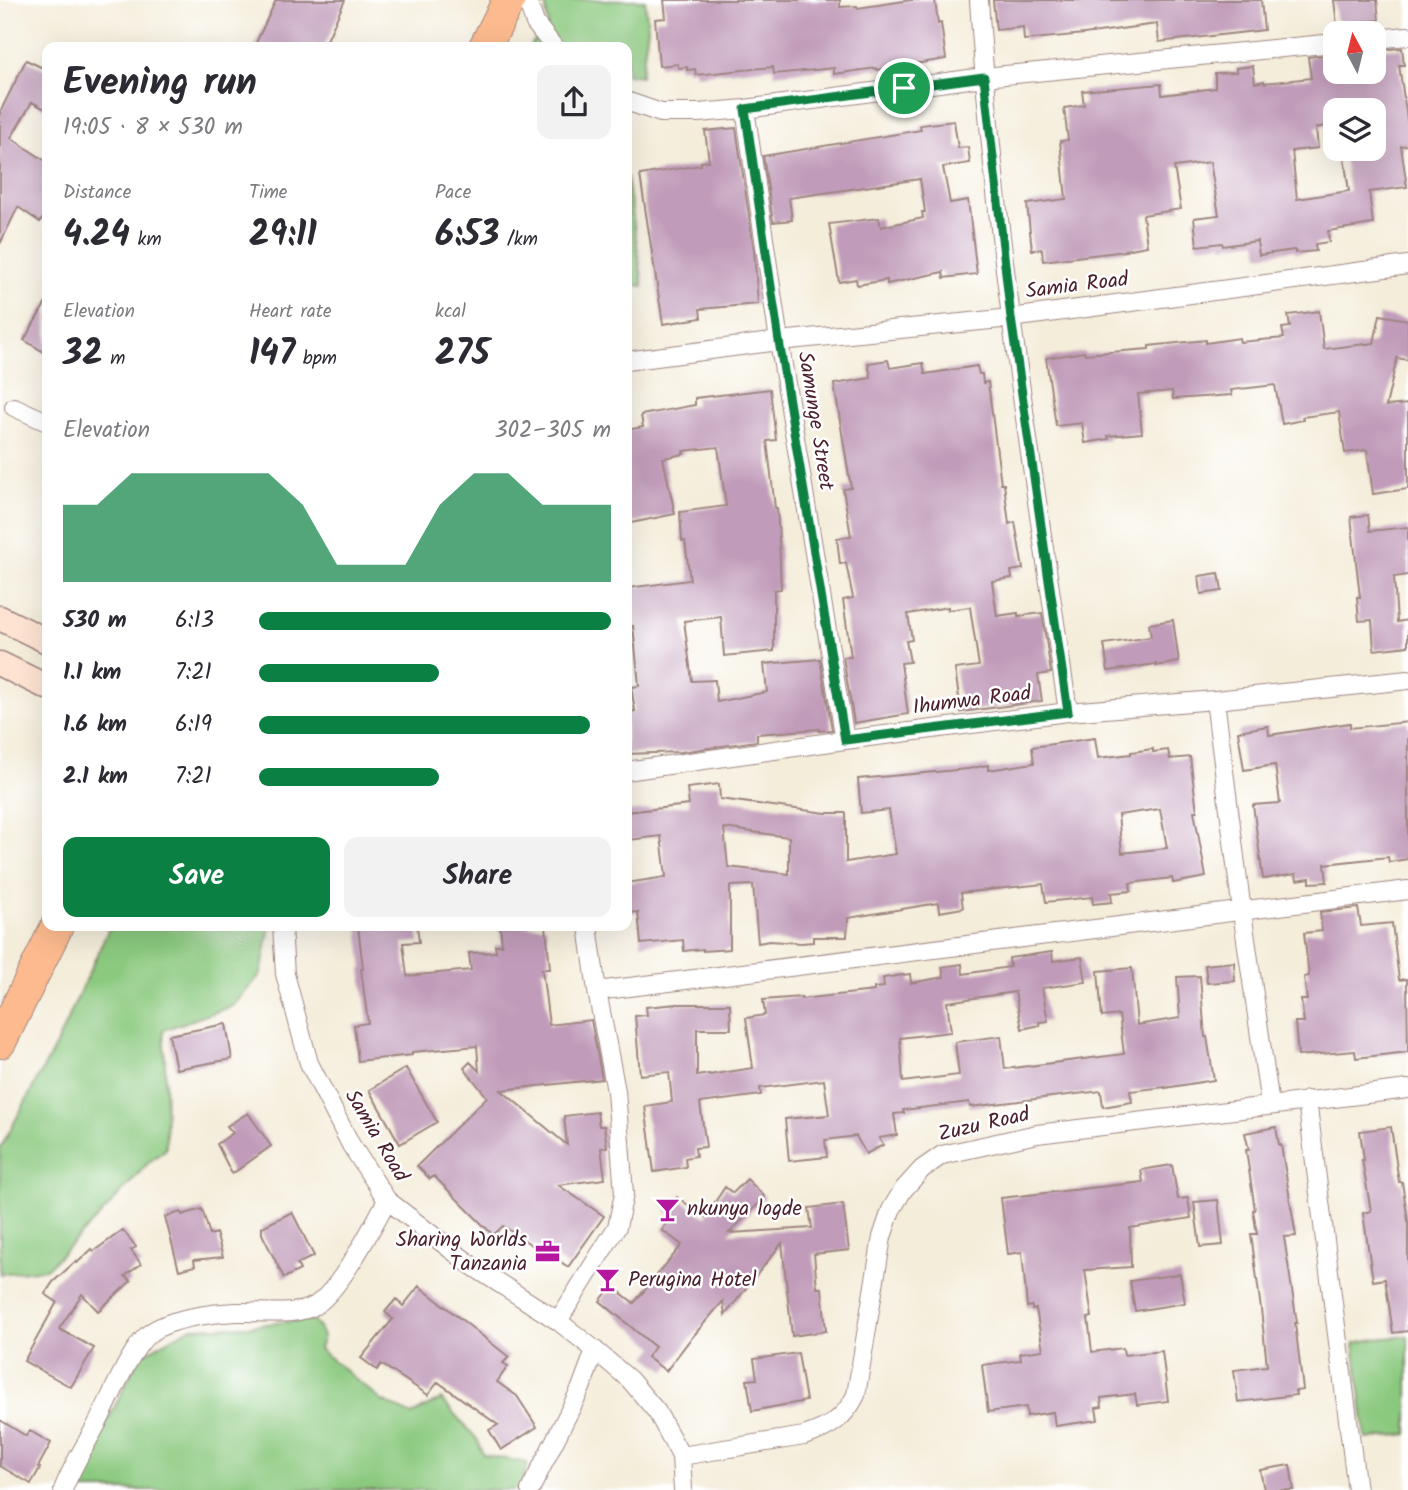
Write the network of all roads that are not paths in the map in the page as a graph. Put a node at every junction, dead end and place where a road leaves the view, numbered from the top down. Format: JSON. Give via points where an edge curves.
{"nodes":[{"id":1,"x":509,"y":0,"type":"edge"},
{"id":2,"x":527,"y":0,"type":"edge"},
{"id":3,"x":979,"y":0,"type":"edge"},
{"id":4,"x":1408,"y":36,"type":"edge"},
{"id":5,"x":1386,"y":38,"type":"edge"},
{"id":6,"x":488,"y":42,"type":"edge"},
{"id":7,"x":550,"y":42,"type":"edge"},
{"id":8,"x":1323,"y":44,"type":"edge"},
{"id":9,"x":984,"y":77,"type":"junction"},
{"id":10,"x":632,"y":103,"type":"edge"},
{"id":11,"x":745,"y":109,"type":"junction"},
{"id":12,"x":1408,"y":265,"type":"edge"},
{"id":13,"x":1011,"y":318,"type":"junction"},
{"id":14,"x":779,"y":341,"type":"junction"},
{"id":15,"x":632,"y":360,"type":"edge"},
{"id":16,"x":14,"y":407,"type":"dead end"},
{"id":17,"x":42,"y":420,"type":"edge"},
{"id":18,"x":0,"y":618,"type":"edge"},
{"id":19,"x":42,"y":638,"type":"edge"},
{"id":20,"x":0,"y":664,"type":"edge"},
{"id":21,"x":1408,"y":680,"type":"edge"},
{"id":22,"x":42,"y":685,"type":"edge"},
{"id":23,"x":1215,"y":700,"type":"junction"},
{"id":24,"x":1068,"y":712,"type":"junction"},
{"id":25,"x":845,"y":740,"type":"junction"},
{"id":26,"x":632,"y":770,"type":"edge"},
{"id":27,"x":1408,"y":890,"type":"edge"},
{"id":28,"x":1242,"y":912,"type":"junction"},
{"id":29,"x":55,"y":931,"type":"edge"},
{"id":30,"x":282,"y":931,"type":"edge"},
{"id":31,"x":589,"y":931,"type":"edge"},
{"id":32,"x":597,"y":991,"type":"junction"},
{"id":33,"x":0,"y":1042,"type":"edge"},
{"id":34,"x":1408,"y":1088,"type":"edge"},
{"id":35,"x":1307,"y":1100,"type":"junction"},
{"id":36,"x":1270,"y":1105,"type":"junction"},
{"id":37,"x":387,"y":1200,"type":"junction"},
{"id":38,"x":558,"y":1321,"type":"junction"},
{"id":39,"x":595,"y":1350,"type":"junction"},
{"id":40,"x":681,"y":1455,"type":"junction"},
{"id":41,"x":63,"y":1490,"type":"edge"},
{"id":42,"x":530,"y":1490,"type":"edge"},
{"id":43,"x":683,"y":1490,"type":"edge"},
{"id":44,"x":1357,"y":1490,"type":"edge"}],
"edges":[{"from":1,"to":6,"type":"highway"},
{"from":2,"to":7,"type":"street"},
{"from":3,"to":9,"type":"street"},
{"from":4,"to":5,"type":"street"},
{"from":8,"to":9,"type":"street"},
{"from":9,"to":11,"type":"street"},
{"from":9,"to":13,"type":"street"},
{"from":10,"to":11,"type":"street","via":[[661,113]]},
{"from":11,"to":14,"type":"street","name":"Samunge Street"},
{"from":12,"to":13,"type":"street","name":"Samia Road"},
{"from":13,"to":14,"type":"street","name":"Samia Road"},
{"from":13,"to":24,"type":"street"},
{"from":14,"to":15,"type":"street","name":"Samia Road"},
{"from":14,"to":25,"type":"street","name":"Samunge Street"},
{"from":16,"to":17,"type":"street"},
{"from":18,"to":19,"type":"street"},
{"from":20,"to":22,"type":"street"},
{"from":21,"to":23,"type":"street","name":"Ihumwa Road"},
{"from":23,"to":24,"type":"street","name":"Ihumwa Road"},
{"from":23,"to":28,"type":"street"},
{"from":24,"to":25,"type":"street","name":"Ihumwa Road"},
{"from":25,"to":26,"type":"street","name":"Ihumwa Road"},
{"from":27,"to":28,"type":"street"},
{"from":28,"to":32,"type":"street"},
{"from":28,"to":36,"type":"street"},
{"from":29,"to":33,"type":"highway"},
{"from":30,"to":37,"type":"street","name":"Samia Road","via":[[285,974],[309,1063],[351,1145]]},
{"from":31,"to":32,"type":"street"},
{"from":32,"to":38,"type":"street","via":[[616,1091],[624,1194],[617,1227]]},
{"from":34,"to":35,"type":"street","name":"Zuzu Road"},
{"from":35,"to":36,"type":"street","name":"Zuzu Road"},
{"from":35,"to":44,"type":"street"},
{"from":36,"to":40,"type":"street","name":"Zuzu Road","via":[[1037,1135],[942,1155],[902,1190],[891,1210],[882,1237],[856,1395],[849,1409],[822,1431],[804,1436]]},
{"from":37,"to":38,"type":"street","name":"Samia Road","via":[[471,1265]]},
{"from":37,"to":41,"type":"street","via":[[331,1291],[316,1305],[286,1313],[201,1315],[151,1332],[138,1345]]},
{"from":38,"to":39,"type":"street","name":"Samia Road"},
{"from":39,"to":40,"type":"street","name":"Samia Road","via":[[630,1380],[657,1412]]},
{"from":39,"to":42,"type":"street"},
{"from":40,"to":43,"type":"street","name":"Samia Road"}]}
